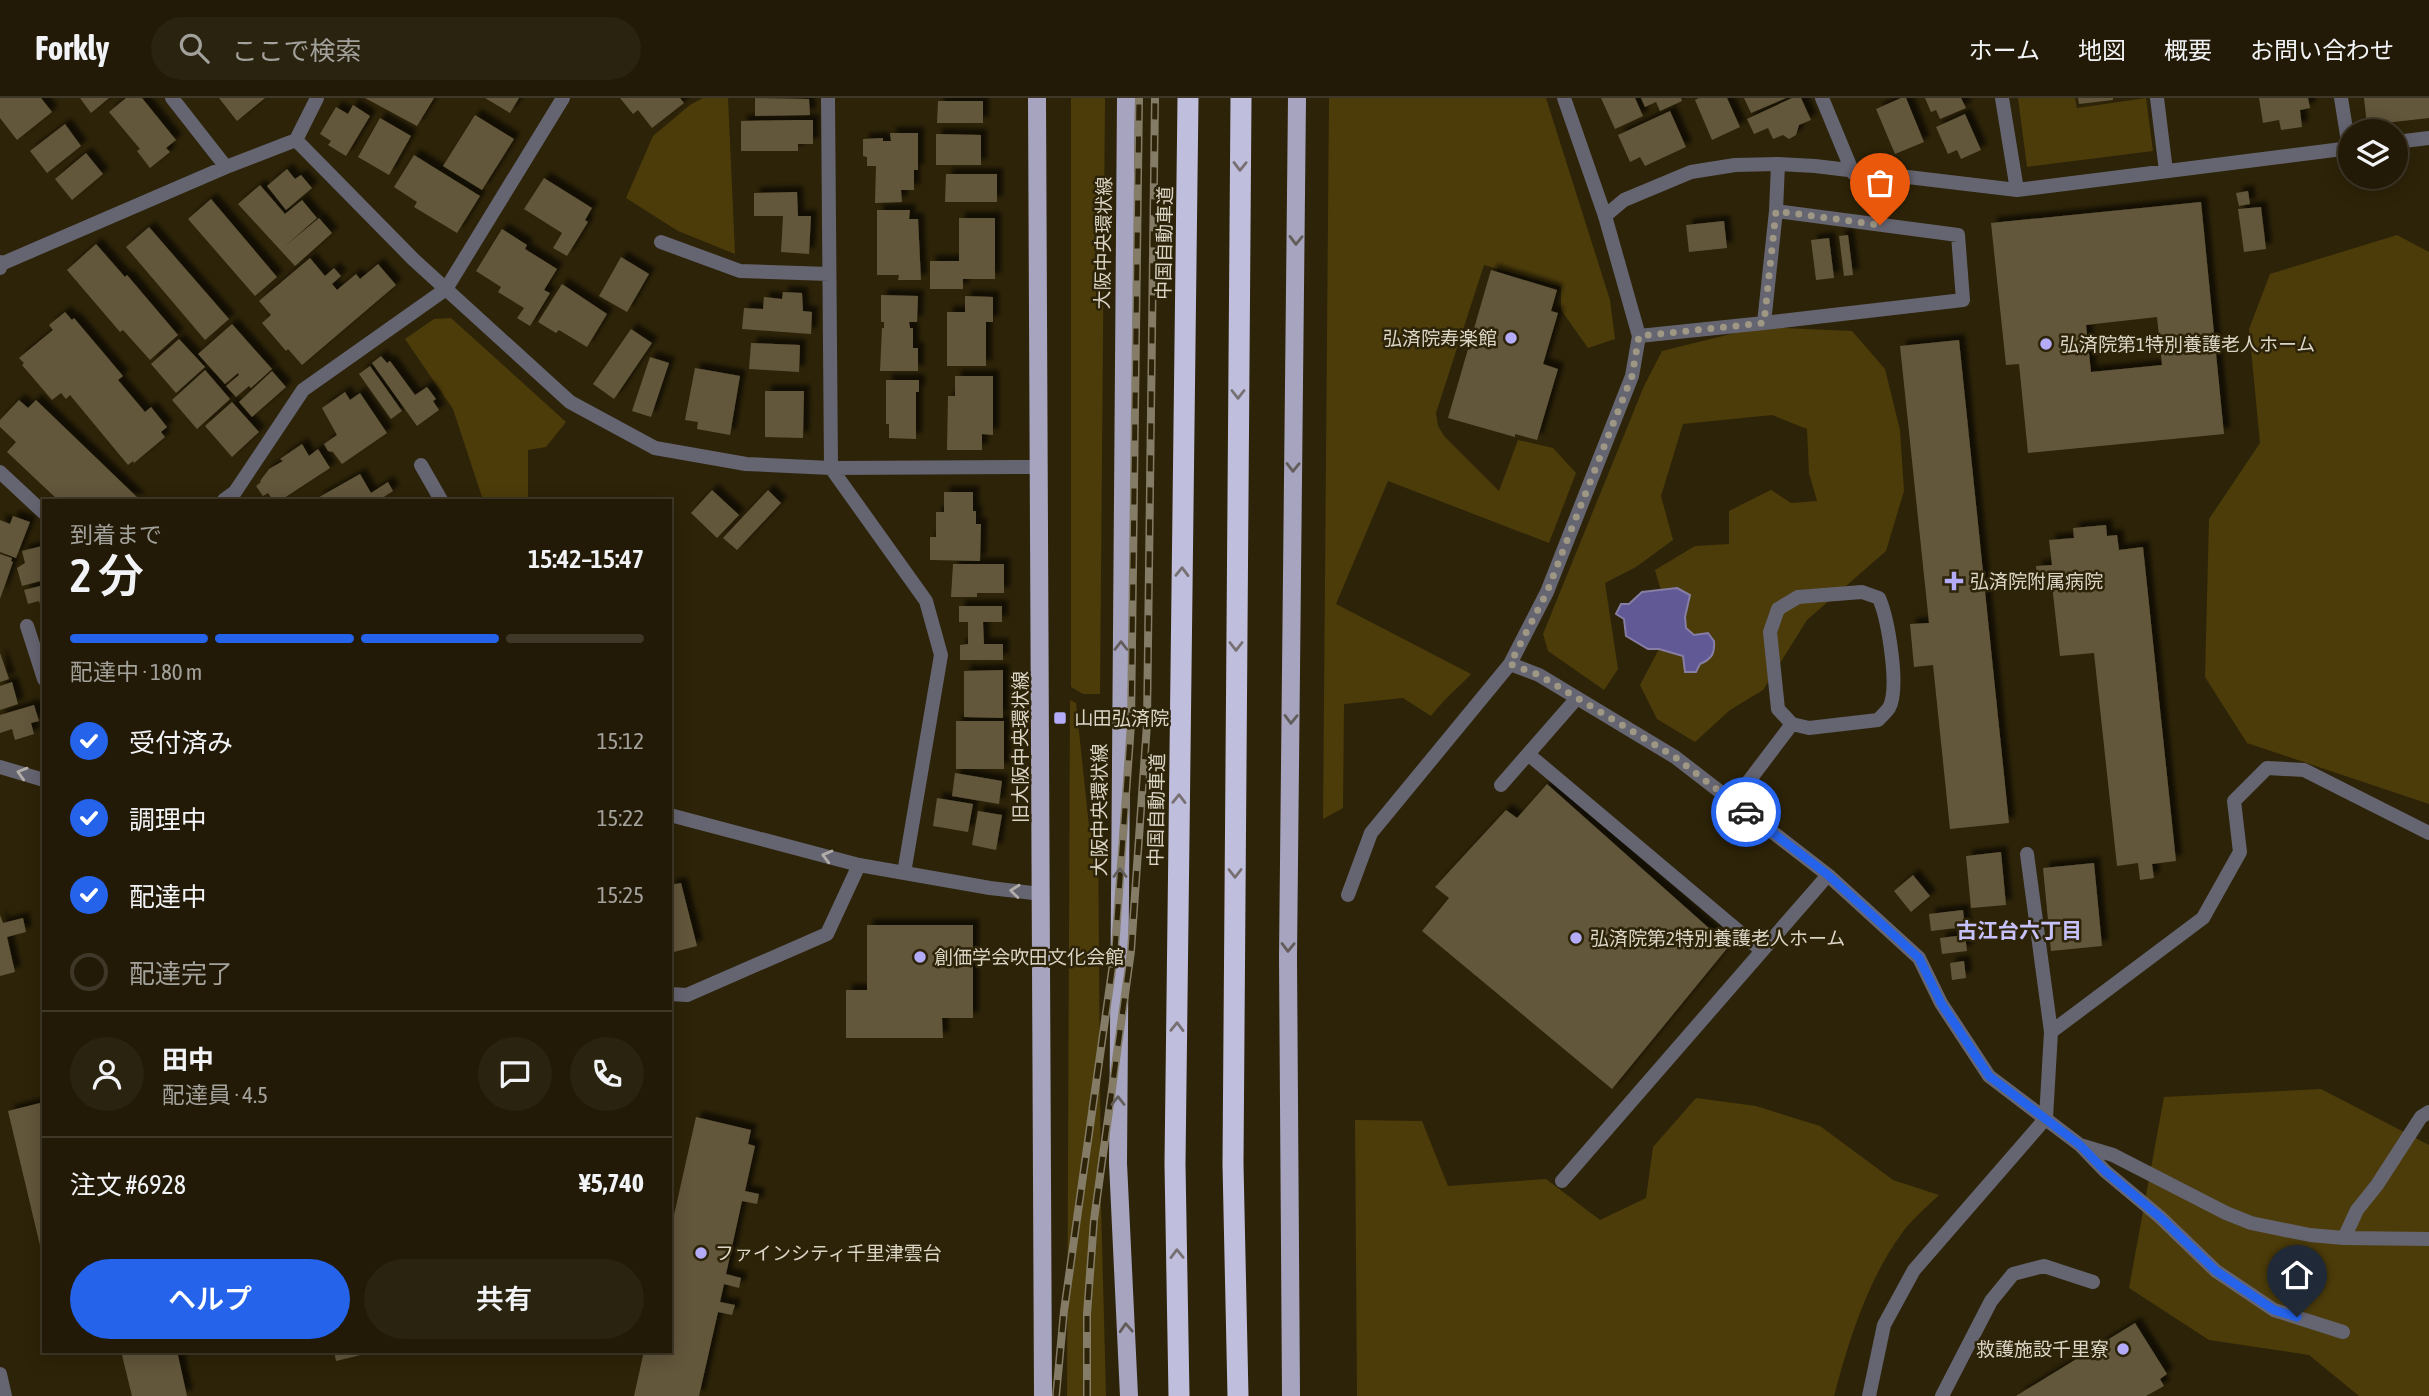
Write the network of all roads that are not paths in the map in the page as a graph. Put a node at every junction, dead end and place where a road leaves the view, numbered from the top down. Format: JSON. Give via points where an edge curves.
{"nodes":[{"id":1,"x":172,"y":98,"type":"edge"},
{"id":2,"x":317,"y":98,"type":"edge"},
{"id":3,"x":563,"y":98,"type":"edge"},
{"id":4,"x":828,"y":98,"type":"edge"},
{"id":5,"x":1037,"y":98,"type":"edge"},
{"id":6,"x":1126,"y":98,"type":"edge"},
{"id":7,"x":1188,"y":98,"type":"edge"},
{"id":8,"x":1241,"y":98,"type":"edge"},
{"id":9,"x":1297,"y":98,"type":"edge"},
{"id":10,"x":1564,"y":98,"type":"edge"},
{"id":11,"x":1822,"y":98,"type":"edge"},
{"id":12,"x":2002,"y":98,"type":"edge"},
{"id":13,"x":2157,"y":98,"type":"edge"},
{"id":14,"x":2341,"y":98,"type":"edge"},
{"id":15,"x":2344,"y":119,"type":"edge"},
{"id":16,"x":2429,"y":138,"type":"edge"},
{"id":17,"x":296,"y":140,"type":"junction"},
{"id":18,"x":2408,"y":141,"type":"edge"},
{"id":19,"x":2338,"y":149,"type":"edge"},
{"id":20,"x":1778,"y":164,"type":"junction"},
{"id":21,"x":226,"y":167,"type":"junction"},
{"id":22,"x":2166,"y":172,"type":"junction"},
{"id":23,"x":1853,"y":173,"type":"junction"},
{"id":24,"x":2017,"y":190,"type":"junction"},
{"id":25,"x":1776,"y":211,"type":"junction"},
{"id":26,"x":1605,"y":216,"type":"junction"},
{"id":27,"x":661,"y":242,"type":"dead end"},
{"id":28,"x":0,"y":265,"type":"edge"},
{"id":29,"x":829,"y":274,"type":"junction"},
{"id":30,"x":446,"y":289,"type":"junction"},
{"id":31,"x":1764,"y":323,"type":"junction"},
{"id":32,"x":1639,"y":336,"type":"junction"},
{"id":33,"x":421,"y":465,"type":"dead end"},
{"id":34,"x":1037,"y":467,"type":"junction"},
{"id":35,"x":831,"y":468,"type":"junction"},
{"id":36,"x":0,"y":472,"type":"edge"},
{"id":37,"x":233,"y":498,"type":"edge"},
{"id":38,"x":440,"y":499,"type":"edge"},
{"id":39,"x":42,"y":511,"type":"edge"},
{"id":40,"x":27,"y":626,"type":"dead end"},
{"id":41,"x":1510,"y":664,"type":"junction"},
{"id":42,"x":42,"y":673,"type":"edge"},
{"id":43,"x":1577,"y":698,"type":"junction"},
{"id":44,"x":1792,"y":724,"type":"junction"},
{"id":45,"x":1528,"y":754,"type":"junction"},
{"id":46,"x":0,"y":767,"type":"edge"},
{"id":47,"x":42,"y":779,"type":"edge"},
{"id":48,"x":1501,"y":785,"type":"dead end"},
{"id":49,"x":1733,"y":802,"type":"junction"},
{"id":50,"x":672,"y":816,"type":"edge"},
{"id":51,"x":2429,"y":833,"type":"edge"},
{"id":52,"x":2027,"y":854,"type":"dead end"},
{"id":53,"x":859,"y":865,"type":"junction"},
{"id":54,"x":904,"y":873,"type":"junction"},
{"id":55,"x":1828,"y":875,"type":"junction"},
{"id":56,"x":1041,"y":894,"type":"junction"},
{"id":57,"x":1348,"y":895,"type":"dead end"},
{"id":58,"x":1761,"y":950,"type":"junction"},
{"id":59,"x":672,"y":994,"type":"edge"},
{"id":60,"x":2051,"y":1032,"type":"junction"},
{"id":61,"x":2429,"y":1112,"type":"edge"},
{"id":62,"x":2046,"y":1118,"type":"junction"},
{"id":63,"x":2080,"y":1145,"type":"junction"},
{"id":64,"x":1562,"y":1181,"type":"dead end"},
{"id":65,"x":2344,"y":1238,"type":"junction"},
{"id":66,"x":2429,"y":1239,"type":"edge"},
{"id":67,"x":2093,"y":1282,"type":"dead end"},
{"id":68,"x":2343,"y":1332,"type":"dead end"},
{"id":69,"x":0,"y":1374,"type":"edge"},
{"id":70,"x":5,"y":1396,"type":"edge"},
{"id":71,"x":1043,"y":1396,"type":"edge"},
{"id":72,"x":1129,"y":1396,"type":"edge"},
{"id":73,"x":1179,"y":1396,"type":"edge"},
{"id":74,"x":1238,"y":1396,"type":"edge"},
{"id":75,"x":1291,"y":1396,"type":"edge"},
{"id":76,"x":1869,"y":1396,"type":"edge"},
{"id":77,"x":1942,"y":1396,"type":"edge"}],
"edges":[{"from":1,"to":21,"type":"street"},
{"from":2,"to":17,"type":"street"},
{"from":3,"to":30,"type":"street"},
{"from":4,"to":29,"type":"street"},
{"from":5,"to":34,"type":"main road","name":"旧大阪中央環状線"},
{"from":72,"to":6,"type":"main road","name":"大阪中央環状線","one_way":true,"via":[[1118,1163]]},
{"from":73,"to":7,"type":"highway","name":"中国自動車道","one_way":true,"via":[[1175,1164]]},
{"from":8,"to":74,"type":"highway","one_way":true,"via":[[1233,1164]]},
{"from":9,"to":75,"type":"main road","one_way":true,"via":[[1288,957]]},
{"from":10,"to":26,"type":"street"},
{"from":11,"to":23,"type":"street"},
{"from":12,"to":24,"type":"street"},
{"from":13,"to":22,"type":"street"},
{"from":14,"to":15,"type":"street"},
{"from":16,"to":18,"type":"street"},
{"from":17,"to":21,"type":"street"},
{"from":17,"to":30,"type":"street"},
{"from":19,"to":22,"type":"street"},
{"from":20,"to":23,"type":"street"},
{"from":20,"to":25,"type":"street"},
{"from":20,"to":26,"type":"street","via":[[1691,172],[1624,200]]},
{"from":21,"to":28,"type":"street"},
{"from":22,"to":24,"type":"street"},
{"from":23,"to":24,"type":"street"},
{"from":25,"to":31,"type":"street"},
{"from":25,"to":31,"type":"street","via":[[1958,235],[1963,300]]},
{"from":26,"to":32,"type":"street"},
{"from":27,"to":29,"type":"street","via":[[740,271]]},
{"from":29,"to":35,"type":"street"},
{"from":30,"to":35,"type":"street","via":[[570,402],[655,448],[746,464]]},
{"from":30,"to":37,"type":"street","via":[[303,390]]},
{"from":31,"to":32,"type":"street"},
{"from":32,"to":41,"type":"street","via":[[1632,376],[1552,580]]},
{"from":33,"to":38,"type":"street"},
{"from":34,"to":35,"type":"street"},
{"from":34,"to":56,"type":"main road","name":"旧大阪中央環状線"},
{"from":35,"to":54,"type":"street","via":[[926,601],[942,655]]},
{"from":36,"to":39,"type":"street"},
{"from":40,"to":42,"type":"street"},
{"from":41,"to":43,"type":"street"},
{"from":41,"to":57,"type":"street","via":[[1371,833]]},
{"from":43,"to":45,"type":"street"},
{"from":43,"to":49,"type":"street","via":[[1675,757]]},
{"from":44,"to":44,"type":"street","via":[[1777,709],[1770,632],[1778,609],[1798,597],[1862,592],[1879,598],[1886,616],[1893,674],[1890,706],[1878,720],[1810,728]]},
{"from":44,"to":49,"type":"street"},
{"from":45,"to":48,"type":"street"},
{"from":45,"to":58,"type":"street"},
{"from":47,"to":46,"type":"street","one_way":true},
{"from":49,"to":55,"type":"street"},
{"from":53,"to":50,"type":"street","one_way":true},
{"from":51,"to":60,"type":"street","via":[[2304,770],[2267,768],[2234,801],[2240,852],[2203,918]]},
{"from":52,"to":60,"type":"street"},
{"from":53,"to":54,"type":"street"},
{"from":53,"to":59,"type":"street","via":[[827,934],[687,995]]},
{"from":56,"to":54,"type":"street","one_way":true},
{"from":55,"to":58,"type":"street"},
{"from":55,"to":62,"type":"street","via":[[1919,958],[1941,1003],[1989,1076]]},
{"from":56,"to":71,"type":"main road","name":"旧大阪中央環状線"},
{"from":58,"to":64,"type":"street"},
{"from":60,"to":62,"type":"street"},
{"from":61,"to":65,"type":"street","via":[[2357,1210]]},
{"from":62,"to":63,"type":"street"},
{"from":62,"to":76,"type":"street","via":[[1914,1270],[1884,1325]]},
{"from":63,"to":65,"type":"street","via":[[2113,1155],[2239,1219]]},
{"from":63,"to":68,"type":"street","via":[[2216,1271],[2274,1310]]},
{"from":65,"to":66,"type":"street"},
{"from":67,"to":77,"type":"street","via":[[2044,1266],[2013,1273],[1991,1301]]},
{"from":69,"to":70,"type":"street"}]}
